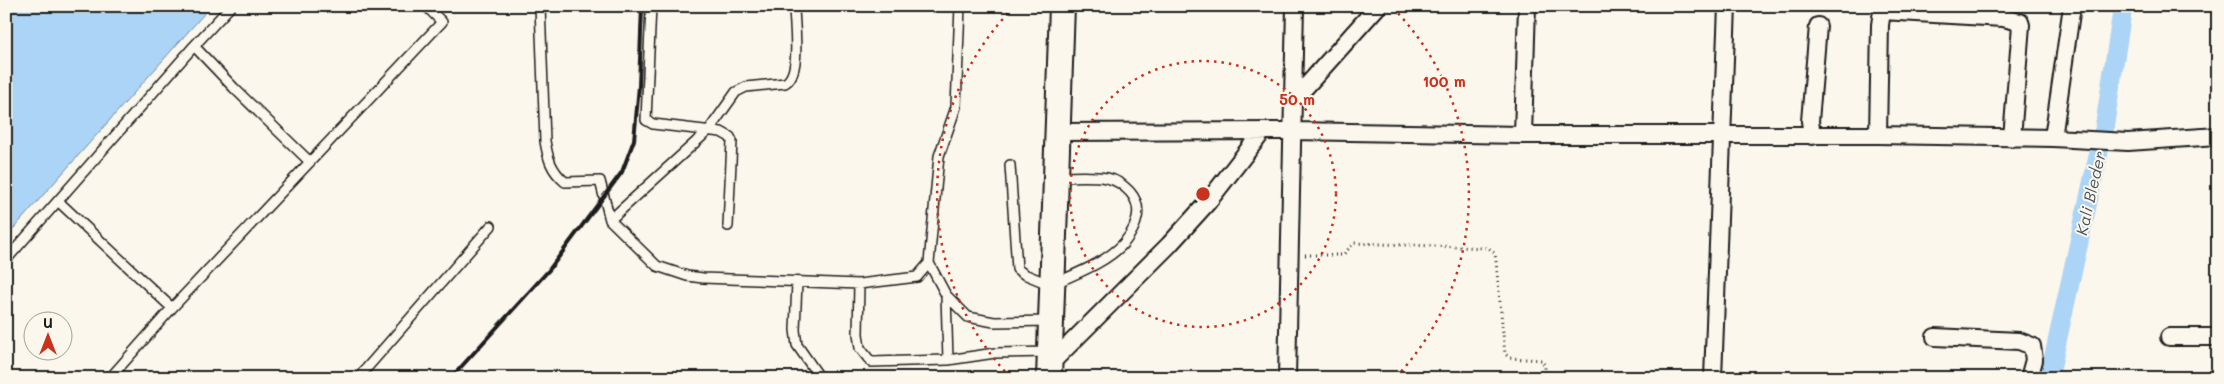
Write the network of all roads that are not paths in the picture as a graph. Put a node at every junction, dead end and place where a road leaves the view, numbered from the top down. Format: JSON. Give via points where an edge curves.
{"nodes":[{"id":1,"x":231,"y":6,"type":"edge"},
{"id":2,"x":426,"y":6,"type":"edge"},
{"id":3,"x":540,"y":6,"type":"edge"},
{"id":4,"x":651,"y":6,"type":"edge"},
{"id":5,"x":794,"y":6,"type":"edge"},
{"id":6,"x":960,"y":6,"type":"edge"},
{"id":7,"x":1062,"y":6,"type":"edge"},
{"id":8,"x":1295,"y":6,"type":"edge"},
{"id":9,"x":1378,"y":6,"type":"edge"},
{"id":10,"x":1527,"y":6,"type":"edge"},
{"id":11,"x":1727,"y":6,"type":"edge"},
{"id":12,"x":2072,"y":6,"type":"edge"},
{"id":13,"x":1882,"y":9,"type":"edge"},
{"id":14,"x":1818,"y":26,"type":"dead end"},
{"id":15,"x":194,"y":46,"type":"junction"},
{"id":16,"x":1293,"y":101,"type":"junction"},
{"id":17,"x":709,"y":130,"type":"junction"},
{"id":18,"x":1264,"y":131,"type":"junction"},
{"id":19,"x":1292,"y":131,"type":"junction"},
{"id":20,"x":1056,"y":132,"type":"junction"},
{"id":21,"x":1523,"y":135,"type":"junction"},
{"id":22,"x":1723,"y":135,"type":"junction"},
{"id":23,"x":1812,"y":136,"type":"junction"},
{"id":24,"x":1878,"y":136,"type":"junction"},
{"id":25,"x":2218,"y":136,"type":"edge"},
{"id":26,"x":2012,"y":138,"type":"junction"},
{"id":27,"x":2053,"y":138,"type":"junction"},
{"id":28,"x":310,"y":162,"type":"junction"},
{"id":29,"x":1010,"y":165,"type":"dead end"},
{"id":30,"x":1055,"y":177,"type":"junction"},
{"id":31,"x":59,"y":202,"type":"junction"},
{"id":32,"x":610,"y":220,"type":"junction"},
{"id":33,"x":491,"y":226,"type":"dead end"},
{"id":34,"x":728,"y":226,"type":"dead end"},
{"id":35,"x":6,"y":260,"type":"edge"},
{"id":36,"x":929,"y":263,"type":"junction"},
{"id":37,"x":797,"y":282,"type":"junction"},
{"id":38,"x":859,"y":284,"type":"junction"},
{"id":39,"x":1051,"y":285,"type":"junction"},
{"id":40,"x":946,"y":295,"type":"junction"},
{"id":41,"x":172,"y":308,"type":"junction"},
{"id":42,"x":1050,"y":321,"type":"junction"},
{"id":43,"x":1934,"y":337,"type":"dead end"},
{"id":44,"x":2170,"y":337,"type":"dead end"},
{"id":45,"x":2218,"y":337,"type":"edge"},
{"id":46,"x":948,"y":360,"type":"junction"},
{"id":47,"x":1049,"y":365,"type":"edge"},
{"id":48,"x":110,"y":378,"type":"edge"},
{"id":49,"x":358,"y":378,"type":"edge"},
{"id":50,"x":820,"y":378,"type":"edge"},
{"id":51,"x":1287,"y":378,"type":"edge"},
{"id":52,"x":1713,"y":378,"type":"edge"},
{"id":53,"x":2030,"y":378,"type":"edge"}],
"edges":[{"from":1,"to":15,"type":"lane"},
{"from":2,"to":28,"type":"lane","via":[[442,22]]},
{"from":3,"to":32,"type":"lane","via":[[545,141],[549,162],[564,182],[600,181]]},
{"from":4,"to":17,"type":"lane","via":[[646,120],[653,124]]},
{"from":5,"to":17,"type":"lane","via":[[795,67],[792,77],[784,84],[740,89]]},
{"from":6,"to":36,"type":"lane","via":[[956,107],[939,156]]},
{"from":7,"to":20,"type":"main road"},
{"from":8,"to":16,"type":"street"},
{"from":9,"to":16,"type":"street"},
{"from":10,"to":21,"type":"street"},
{"from":11,"to":22,"type":"street"},
{"from":12,"to":27,"type":"street"},
{"from":13,"to":24,"type":"street"},
{"from":13,"to":26,"type":"street","via":[[2020,22]]},
{"from":14,"to":23,"type":"street","via":[[1810,121]]},
{"from":15,"to":28,"type":"lane"},
{"from":15,"to":31,"type":"lane"},
{"from":16,"to":19,"type":"street"},
{"from":17,"to":32,"type":"lane"},
{"from":17,"to":34,"type":"lane","via":[[721,132],[732,141]]},
{"from":18,"to":19,"type":"street"},
{"from":18,"to":20,"type":"street"},
{"from":18,"to":47,"type":"street","via":[[1169,245]]},
{"from":19,"to":21,"type":"street"},
{"from":19,"to":51,"type":"street"},
{"from":20,"to":30,"type":"main road"},
{"from":21,"to":22,"type":"street"},
{"from":22,"to":23,"type":"street"},
{"from":22,"to":52,"type":"street"},
{"from":23,"to":24,"type":"street"},
{"from":24,"to":26,"type":"street"},
{"from":25,"to":27,"type":"street","via":[[2128,142]]},
{"from":26,"to":27,"type":"street"},
{"from":28,"to":41,"type":"lane"},
{"from":29,"to":39,"type":"lane","via":[[1016,269]]},
{"from":30,"to":39,"type":"main road"},
{"from":30,"to":39,"type":"lane","via":[[1109,178],[1132,194],[1137,200],[1138,210],[1134,226],[1123,243],[1104,258]]},
{"from":31,"to":35,"type":"lane"},
{"from":31,"to":41,"type":"lane"},
{"from":32,"to":37,"type":"lane","via":[[657,266],[671,272],[703,278]]},
{"from":33,"to":49,"type":"lane"},
{"from":36,"to":38,"type":"lane","via":[[916,277]]},
{"from":36,"to":40,"type":"lane"},
{"from":37,"to":38,"type":"lane"},
{"from":37,"to":50,"type":"lane","via":[[797,345]]},
{"from":38,"to":46,"type":"lane","via":[[860,348],[871,362]]},
{"from":39,"to":42,"type":"main road"},
{"from":40,"to":42,"type":"lane","via":[[968,317],[977,320]]},
{"from":40,"to":46,"type":"lane"},
{"from":41,"to":48,"type":"lane"},
{"from":42,"to":47,"type":"main road"},
{"from":43,"to":53,"type":"street","via":[[2019,341],[2032,346],[2034,360]]},
{"from":44,"to":45,"type":"street"},
{"from":46,"to":47,"type":"lane","via":[[995,353]]}]}
